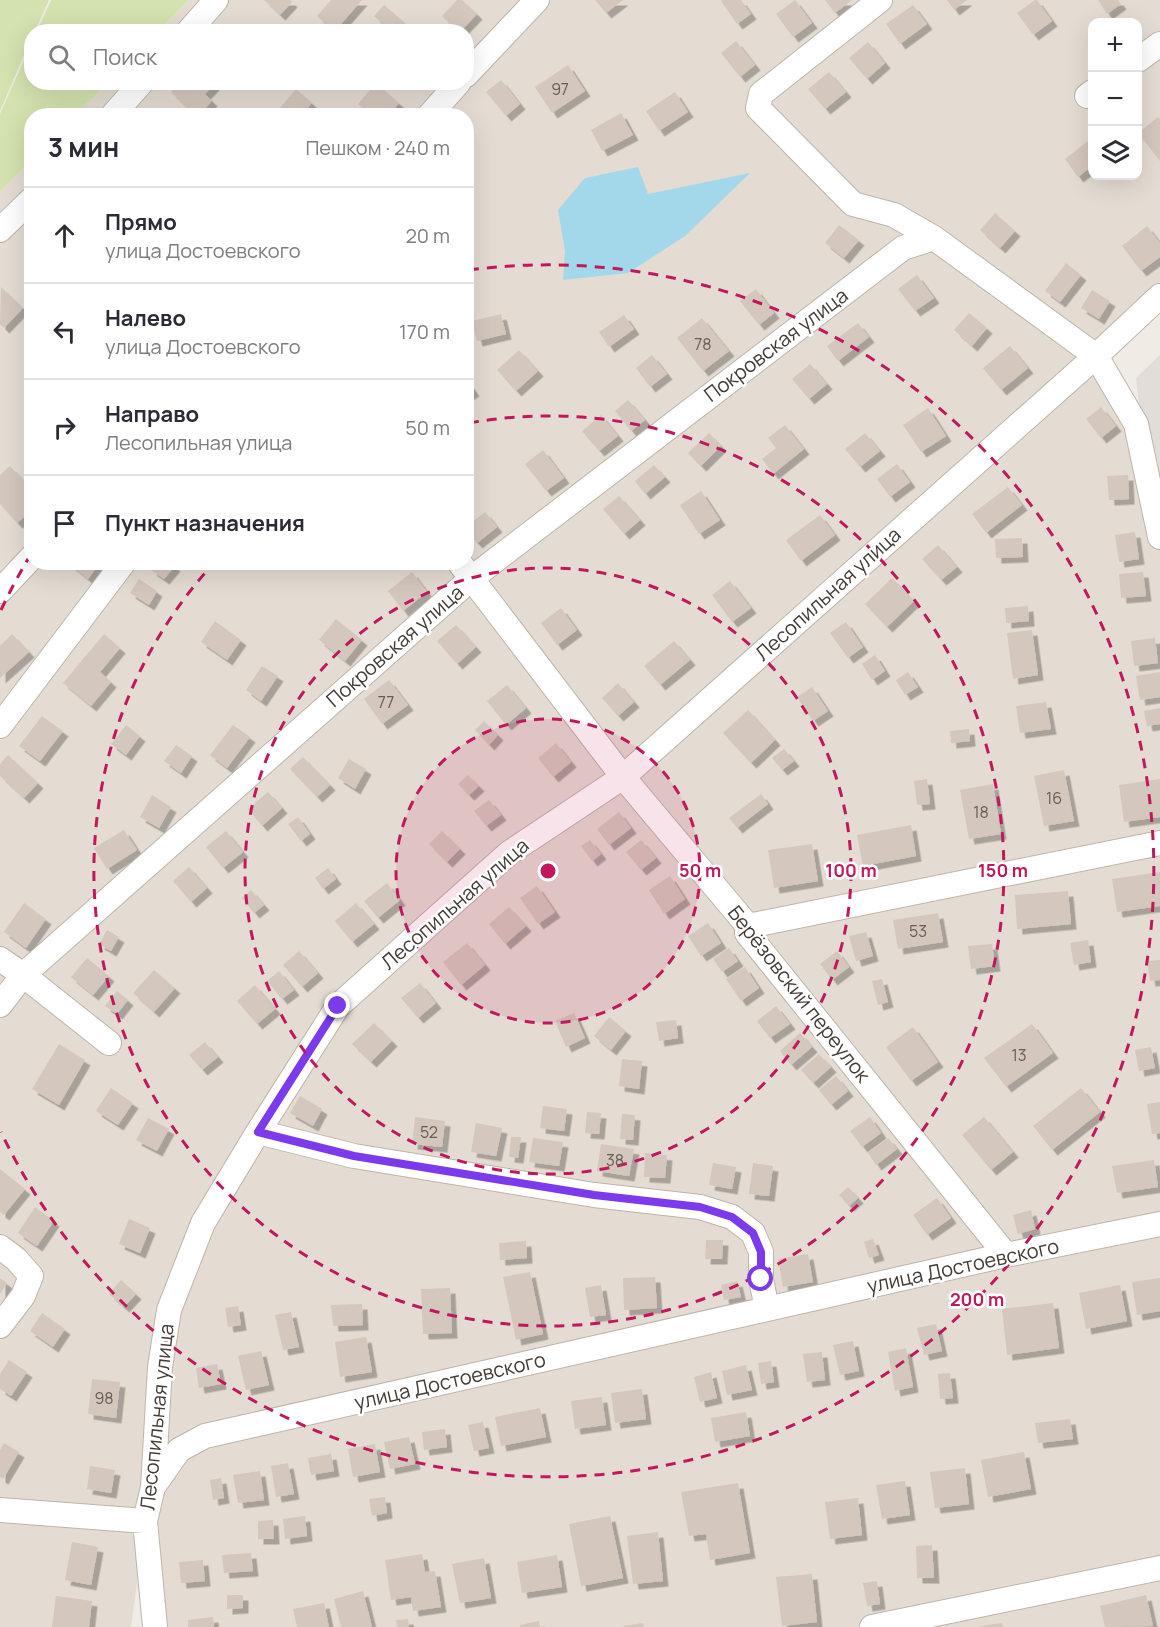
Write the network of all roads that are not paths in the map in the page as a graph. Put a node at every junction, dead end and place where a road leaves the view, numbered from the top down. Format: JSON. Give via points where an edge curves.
{"nodes":[{"id":1,"x":216,"y":0,"type":"edge"},
{"id":2,"x":537,"y":0,"type":"edge"},
{"id":3,"x":880,"y":0,"type":"edge"},
{"id":4,"x":195,"y":24,"type":"edge"},
{"id":5,"x":1160,"y":44,"type":"edge"},
{"id":6,"x":1142,"y":57,"type":"edge"},
{"id":7,"x":474,"y":67,"type":"edge"},
{"id":8,"x":135,"y":90,"type":"edge"},
{"id":9,"x":452,"y":90,"type":"edge"},
{"id":10,"x":119,"y":108,"type":"edge"},
{"id":11,"x":436,"y":108,"type":"edge"},
{"id":12,"x":24,"y":207,"type":"edge"},
{"id":13,"x":0,"y":230,"type":"edge"},
{"id":14,"x":934,"y":238,"type":"junction"},
{"id":15,"x":1160,"y":297,"type":"edge"},
{"id":16,"x":1096,"y":356,"type":"junction"},
{"id":17,"x":1160,"y":537,"type":"edge"},
{"id":18,"x":474,"y":563,"type":"edge"},
{"id":19,"x":24,"y":566,"type":"edge"},
{"id":20,"x":118,"y":570,"type":"edge"},
{"id":21,"x":465,"y":570,"type":"edge"},
{"id":22,"x":0,"y":591,"type":"edge"},
{"id":23,"x":0,"y":726,"type":"edge"},
{"id":24,"x":623,"y":777,"type":"junction"},
{"id":25,"x":1160,"y":843,"type":"edge"},
{"id":26,"x":748,"y":927,"type":"junction"},
{"id":27,"x":0,"y":959,"type":"edge"},
{"id":28,"x":23,"y":975,"type":"junction"},
{"id":29,"x":0,"y":1005,"type":"edge"},
{"id":30,"x":109,"y":1043,"type":"dead end"},
{"id":31,"x":258,"y":1132,"type":"junction"},
{"id":32,"x":1160,"y":1224,"type":"edge"},
{"id":33,"x":0,"y":1247,"type":"edge"},
{"id":34,"x":1006,"y":1255,"type":"junction"},
{"id":35,"x":767,"y":1309,"type":"junction"},
{"id":36,"x":0,"y":1326,"type":"edge"},
{"id":37,"x":153,"y":1487,"type":"junction"},
{"id":38,"x":0,"y":1510,"type":"edge"},
{"id":39,"x":145,"y":1521,"type":"junction"},
{"id":40,"x":1160,"y":1568,"type":"edge"},
{"id":41,"x":939,"y":1620,"type":"edge"},
{"id":42,"x":155,"y":1627,"type":"edge"},
{"id":43,"x":872,"y":1627,"type":"edge"}],
"edges":[{"from":1,"to":4,"type":"street"},
{"from":2,"to":7,"type":"street"},
{"from":3,"to":14,"type":"street","via":[[761,94],[758,108],[853,204],[894,215]]},
{"from":5,"to":6,"type":"street"},
{"from":8,"to":10,"type":"street"},
{"from":9,"to":11,"type":"street"},
{"from":12,"to":13,"type":"street"},
{"from":14,"to":16,"type":"street"},
{"from":14,"to":18,"type":"street","name":"Покровская улица","via":[[903,248]]},
{"from":15,"to":16,"type":"street","name":"Лесопильная улица"},
{"from":16,"to":17,"type":"street","via":[[1136,424]]},
{"from":16,"to":24,"type":"street","name":"Лесопильная улица"},
{"from":19,"to":22,"type":"street"},
{"from":20,"to":23,"type":"street"},
{"from":21,"to":24,"type":"street","name":"Берёзовский переулок"},
{"from":21,"to":28,"type":"street","name":"Покровская улица"},
{"from":24,"to":26,"type":"street","name":"Берёзовский переулок"},
{"from":24,"to":31,"type":"street","name":"Лесопильная улица","via":[[510,853],[338,1006]]},
{"from":25,"to":26,"type":"street"},
{"from":26,"to":34,"type":"street","name":"Берёзовский переулок","via":[[747,933]]},
{"from":27,"to":28,"type":"street"},
{"from":28,"to":29,"type":"street","name":"Покровская улица"},
{"from":28,"to":30,"type":"street"},
{"from":31,"to":35,"type":"street","via":[[354,1156],[594,1195],[700,1207],[732,1217],[753,1233],[761,1252]]},
{"from":31,"to":37,"type":"street","name":"Лесопильная улица","via":[[202,1223],[169,1310],[160,1366]]},
{"from":32,"to":34,"type":"street","name":"улица Достоевского"},
{"from":33,"to":36,"type":"street","via":[[31,1276],[23,1296]]},
{"from":34,"to":35,"type":"street","name":"улица Достоевского"},
{"from":35,"to":37,"type":"street","name":"улица Достоевского","via":[[204,1436],[179,1450]]},
{"from":37,"to":39,"type":"street","name":"Лесопильная улица"},
{"from":38,"to":39,"type":"street"},
{"from":39,"to":42,"type":"street","name":"Лесопильная улица"},
{"from":40,"to":41,"type":"street"},
{"from":41,"to":43,"type":"street"}]}
